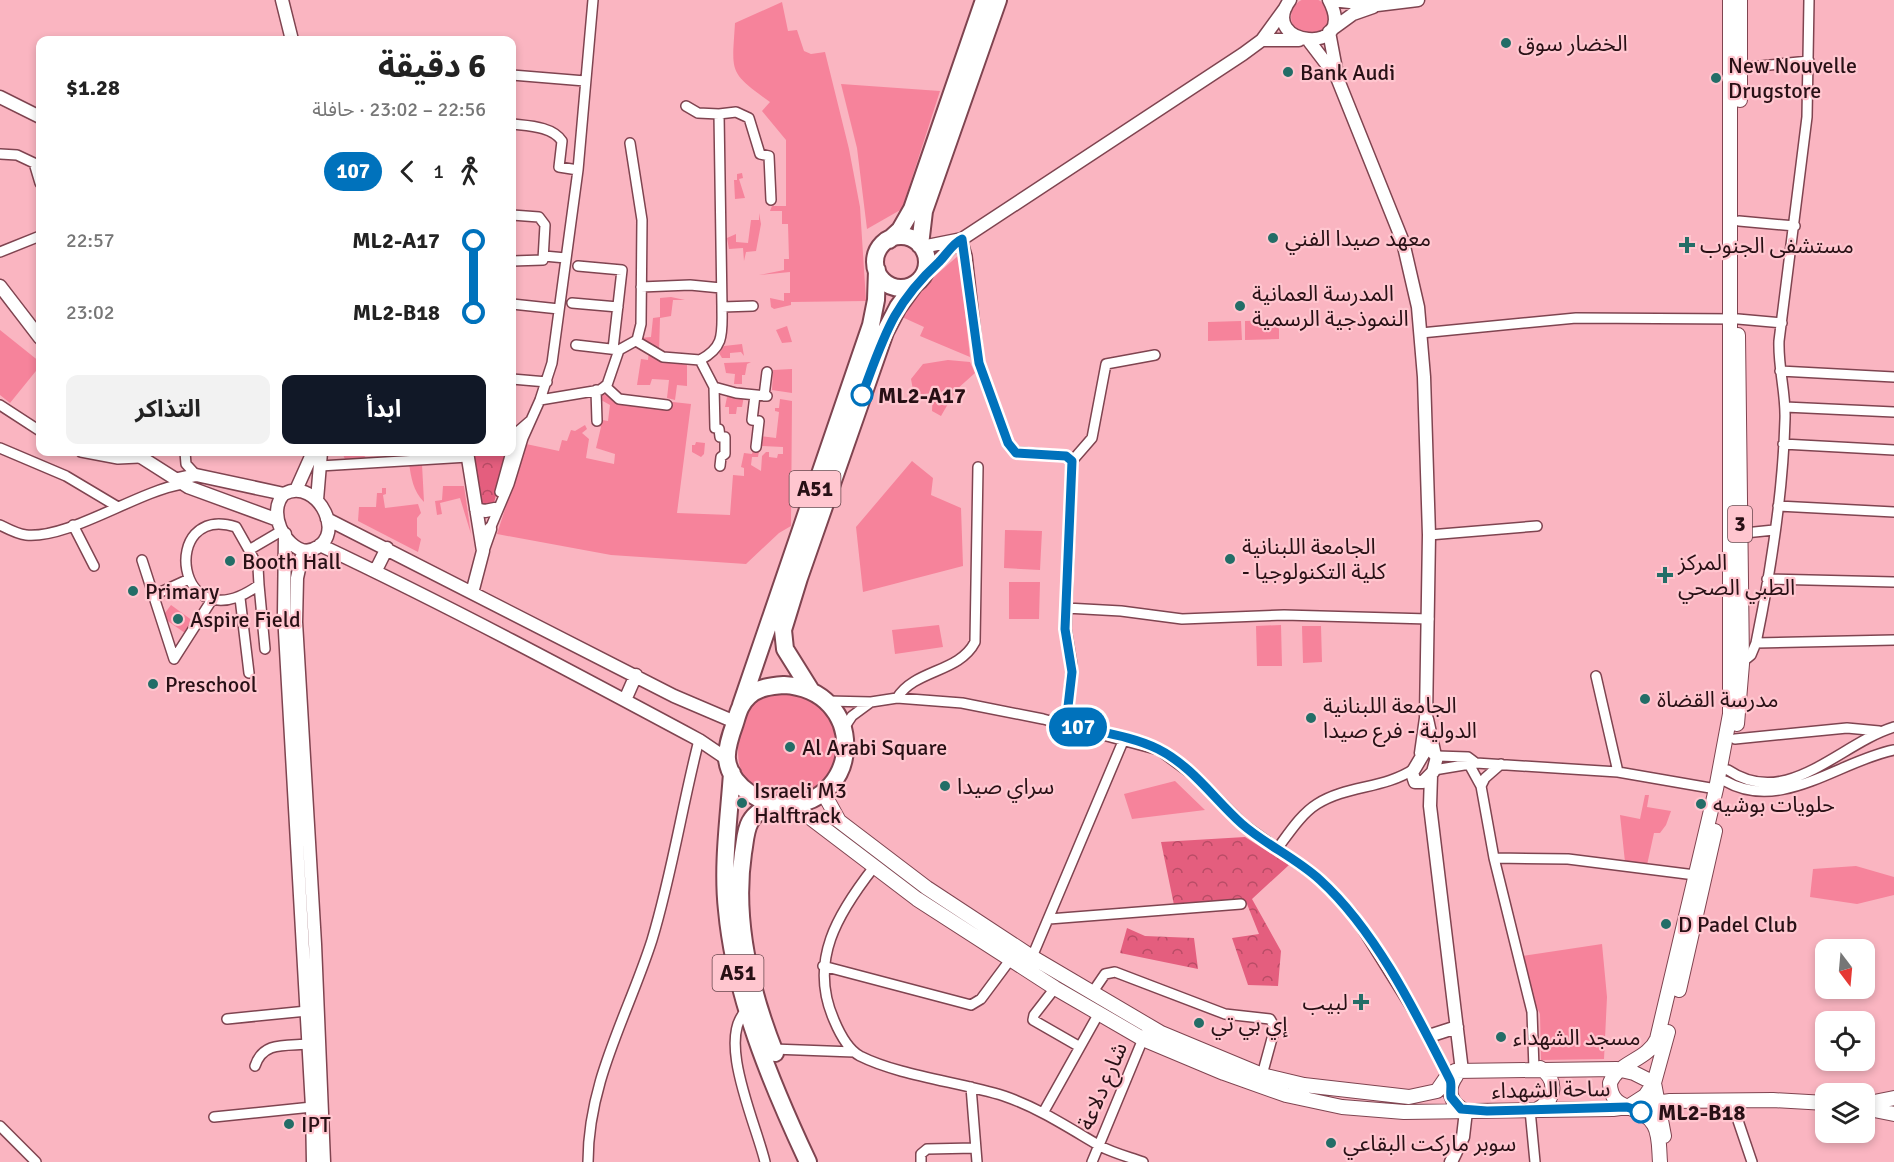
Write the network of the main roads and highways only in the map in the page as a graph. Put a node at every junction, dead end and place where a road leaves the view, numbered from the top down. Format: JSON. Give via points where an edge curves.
{"nodes":[{"id":1,"x":282,"y":0,"type":"edge"},
{"id":2,"x":984,"y":0,"type":"edge"},
{"id":3,"x":998,"y":0,"type":"edge"},
{"id":4,"x":1331,"y":0,"type":"edge"},
{"id":5,"x":1418,"y":0,"type":"edge"},
{"id":6,"x":1730,"y":0,"type":"edge"},
{"id":7,"x":1740,"y":0,"type":"edge"},
{"id":8,"x":1288,"y":3,"type":"edge"},
{"id":9,"x":1377,"y":5,"type":"junction"},
{"id":10,"x":1735,"y":28,"type":"junction"},
{"id":11,"x":1329,"y":31,"type":"junction"},
{"id":12,"x":291,"y":36,"type":"edge"},
{"id":13,"x":1262,"y":40,"type":"junction"},
{"id":14,"x":1306,"y":40,"type":"junction"},
{"id":15,"x":1338,"y":80,"type":"junction"},
{"id":16,"x":0,"y":97,"type":"edge"},
{"id":17,"x":36,"y":115,"type":"edge"},
{"id":18,"x":889,"y":240,"type":"junction"},
{"id":19,"x":960,"y":240,"type":"junction"},
{"id":20,"x":921,"y":246,"type":"junction"},
{"id":21,"x":877,"y":270,"type":"junction"},
{"id":22,"x":920,"y":279,"type":"junction"},
{"id":23,"x":0,"y":286,"type":"edge"},
{"id":24,"x":1733,"y":319,"type":"junction"},
{"id":25,"x":36,"y":333,"type":"edge"},
{"id":26,"x":138,"y":456,"type":"edge"},
{"id":27,"x":311,"y":456,"type":"edge"},
{"id":28,"x":321,"y":456,"type":"edge"},
{"id":29,"x":468,"y":456,"type":"edge"},
{"id":30,"x":180,"y":482,"type":"junction"},
{"id":31,"x":290,"y":492,"type":"junction"},
{"id":32,"x":317,"y":500,"type":"junction"},
{"id":33,"x":476,"y":509,"type":"junction"},
{"id":34,"x":495,"y":509,"type":"road end"},
{"id":35,"x":327,"y":519,"type":"junction"},
{"id":36,"x":282,"y":528,"type":"junction"},
{"id":37,"x":490,"y":529,"type":"road end"},
{"id":38,"x":320,"y":545,"type":"junction"},
{"id":39,"x":387,"y":548,"type":"junction"},
{"id":40,"x":483,"y":550,"type":"junction"},
{"id":41,"x":303,"y":551,"type":"junction"},
{"id":42,"x":376,"y":570,"type":"junction"},
{"id":43,"x":283,"y":576,"type":"junction"},
{"id":44,"x":297,"y":578,"type":"junction"},
{"id":45,"x":472,"y":592,"type":"junction"},
{"id":46,"x":1736,"y":665,"type":"junction"},
{"id":47,"x":636,"y":675,"type":"junction"},
{"id":48,"x":810,"y":689,"type":"junction"},
{"id":49,"x":625,"y":700,"type":"junction"},
{"id":50,"x":741,"y":705,"type":"junction"},
{"id":51,"x":735,"y":722,"type":"junction"},
{"id":52,"x":1431,"y":754,"type":"junction"},
{"id":53,"x":730,"y":766,"type":"junction"},
{"id":54,"x":1432,"y":772,"type":"junction"},
{"id":55,"x":1416,"y":778,"type":"junction"},
{"id":56,"x":1723,"y":780,"type":"junction"},
{"id":57,"x":823,"y":792,"type":"junction"},
{"id":58,"x":784,"y":804,"type":"junction"},
{"id":59,"x":1430,"y":806,"type":"junction"},
{"id":60,"x":729,"y":815,"type":"junction"},
{"id":61,"x":749,"y":824,"type":"junction"},
{"id":62,"x":943,"y":908,"type":"junction"},
{"id":63,"x":309,"y":944,"type":"junction"},
{"id":64,"x":1456,"y":1027,"type":"junction"},
{"id":65,"x":1146,"y":1032,"type":"junction"},
{"id":66,"x":1429,"y":1036,"type":"road end"},
{"id":67,"x":1662,"y":1039,"type":"junction"},
{"id":68,"x":1537,"y":1068,"type":"junction"},
{"id":69,"x":1621,"y":1070,"type":"junction"},
{"id":70,"x":1462,"y":1071,"type":"junction"},
{"id":71,"x":1450,"y":1079,"type":"junction"},
{"id":72,"x":317,"y":1090,"type":"junction"},
{"id":73,"x":1660,"y":1095,"type":"junction"},
{"id":74,"x":1815,"y":1103,"type":"edge"},
{"id":75,"x":1627,"y":1107,"type":"junction"},
{"id":76,"x":1533,"y":1110,"type":"junction"},
{"id":77,"x":1466,"y":1111,"type":"junction"},
{"id":78,"x":313,"y":1162,"type":"edge"},
{"id":79,"x":324,"y":1162,"type":"edge"},
{"id":80,"x":808,"y":1162,"type":"edge"},
{"id":81,"x":820,"y":1162,"type":"edge"},
{"id":82,"x":1451,"y":1162,"type":"edge"},
{"id":83,"x":1660,"y":1162,"type":"edge"},
{"id":84,"x":1667,"y":1162,"type":"edge"}],
"edges":[{"from":1,"to":12,"type":"main road"},
{"from":2,"to":18,"type":"highway","number":"A51","via":[[912,209]]},
{"from":3,"to":20,"type":"highway","via":[[924,211]]},
{"from":4,"to":9,"type":"main road"},
{"from":4,"to":11,"type":"main road","via":[[1335,20]]},
{"from":5,"to":9,"type":"main road"},
{"from":6,"to":10,"type":"main road","number":"3"},
{"from":7,"to":10,"type":"main road","number":"3"},
{"from":8,"to":13,"type":"main road"},
{"from":8,"to":14,"type":"main road","via":[[1284,18],[1287,28],[1294,36]]},
{"from":9,"to":11,"type":"main road","via":[[1353,14]]},
{"from":10,"to":24,"type":"main road","number":"3"},
{"from":10,"to":24,"type":"main road","number":"3","via":[[1740,68],[1739,221]]},
{"from":11,"to":14,"type":"main road"},
{"from":11,"to":15,"type":"main road"},
{"from":13,"to":14,"type":"main road"},
{"from":13,"to":19,"type":"main road"},
{"from":14,"to":15,"type":"main road"},
{"from":15,"to":52,"type":"main road","via":[[1403,242],[1412,272],[1421,333],[1429,535],[1426,718]]},
{"from":16,"to":17,"type":"main road"},
{"from":18,"to":20,"type":"highway","via":[[907,237]]},
{"from":18,"to":21,"type":"highway","number":"A51","via":[[877,253]]},
{"from":19,"to":20,"type":"main road"},
{"from":19,"to":22,"type":"main road"},
{"from":20,"to":22,"type":"highway","via":[[927,258]]},
{"from":21,"to":22,"type":"highway","via":[[892,286],[907,287]]},
{"from":21,"to":50,"type":"highway","number":"A51","via":[[871,325]]},
{"from":22,"to":48,"type":"highway","number":"A51","via":[[885,332],[783,630],[785,649]]},
{"from":23,"to":25,"type":"main road"},
{"from":24,"to":46,"type":"main road","number":"3"},
{"from":26,"to":30,"type":"main road"},
{"from":27,"to":31,"type":"main road"},
{"from":28,"to":32,"type":"main road"},
{"from":29,"to":33,"type":"main road"},
{"from":30,"to":31,"type":"main road","via":[[196,476]]},
{"from":30,"to":36,"type":"main road"},
{"from":31,"to":32,"type":"main road","via":[[306,492]]},
{"from":31,"to":36,"type":"main road","via":[[278,503]]},
{"from":32,"to":35,"type":"main road"},
{"from":33,"to":34,"type":"main road"},
{"from":33,"to":40,"type":"main road"},
{"from":35,"to":38,"type":"main road","via":[[328,538]]},
{"from":35,"to":39,"type":"main road"},
{"from":36,"to":41,"type":"main road","via":[[293,548]]},
{"from":36,"to":43,"type":"main road"},
{"from":37,"to":40,"type":"main road"},
{"from":38,"to":41,"type":"main road"},
{"from":38,"to":42,"type":"main road"},
{"from":39,"to":42,"type":"main road"},
{"from":39,"to":45,"type":"main road"},
{"from":40,"to":45,"type":"main road"},
{"from":41,"to":44,"type":"main road"},
{"from":42,"to":49,"type":"main road"},
{"from":43,"to":44,"type":"main road"},
{"from":43,"to":63,"type":"main road","via":[[293,803]]},
{"from":44,"to":63,"type":"main road"},
{"from":45,"to":47,"type":"main road"},
{"from":46,"to":56,"type":"main road","number":"3"},
{"from":46,"to":56,"type":"main road","number":"3","via":[[1735,739]]},
{"from":47,"to":49,"type":"main road"},
{"from":47,"to":51,"type":"main road"},
{"from":48,"to":50,"type":"highway","number":"A51","via":[[766,687],[751,694]]},
{"from":48,"to":57,"type":"highway","number":"A51","via":[[827,701],[844,728],[843,763]]},
{"from":49,"to":53,"type":"main road","via":[[699,740]]},
{"from":50,"to":51,"type":"highway","number":"A51"},
{"from":51,"to":53,"type":"highway","number":"A51"},
{"from":52,"to":54,"type":"main road"},
{"from":52,"to":55,"type":"main road"},
{"from":53,"to":58,"type":"highway","via":[[748,792]]},
{"from":53,"to":60,"type":"highway","number":"A51"},
{"from":54,"to":55,"type":"main road","via":[[1425,781]]},
{"from":54,"to":59,"type":"main road"},
{"from":55,"to":59,"type":"main road"},
{"from":56,"to":67,"type":"main road","number":"3","via":[[1695,875]]},
{"from":56,"to":67,"type":"main road","number":"3","via":[[1697,917]]},
{"from":57,"to":58,"type":"highway"},
{"from":57,"to":62,"type":"main road","via":[[839,821]]},
{"from":58,"to":61,"type":"highway","via":[[760,811]]},
{"from":58,"to":62,"type":"main road","via":[[874,867]]},
{"from":59,"to":64,"type":"main road"},
{"from":60,"to":61,"type":"highway","via":[[742,814]]},
{"from":60,"to":80,"type":"highway","number":"A51","via":[[725,864],[734,957],[747,1010]]},
{"from":61,"to":81,"type":"highway","number":"A51","via":[[740,883],[741,932],[773,1049]]},
{"from":62,"to":65,"type":"main road","via":[[1092,993]]},
{"from":62,"to":65,"type":"main road","via":[[1010,960],[1055,988],[1099,1013]]},
{"from":63,"to":72,"type":"main road"},
{"from":63,"to":72,"type":"main road","via":[[307,1011]]},
{"from":64,"to":66,"type":"main road"},
{"from":64,"to":70,"type":"main road"},
{"from":65,"to":71,"type":"main road","name":"ساحة الشهداء","via":[[1262,1075],[1367,1095],[1409,1097],[1437,1091]]},
{"from":65,"to":77,"type":"main road","name":"ساحة الشهداء","via":[[1224,1073],[1286,1095],[1342,1107]]},
{"from":67,"to":69,"type":"main road","name":"ساحة الشهداء"},
{"from":67,"to":73,"type":"main road"},
{"from":68,"to":69,"type":"main road","name":"ساحة الشهداء"},
{"from":68,"to":70,"type":"main road","name":"ساحة الشهداء"},
{"from":68,"to":76,"type":"main road","via":[[1549,1076],[1553,1088],[1550,1100]]},
{"from":69,"to":73,"type":"main road","name":"ساحة الشهداء","via":[[1639,1074]]},
{"from":69,"to":75,"type":"main road","name":"ساحة الشهداء","via":[[1612,1079],[1611,1092],[1618,1104]]},
{"from":70,"to":71,"type":"main road","name":"ساحة الشهداء","via":[[1452,1072]]},
{"from":71,"to":77,"type":"main road","via":[[1454,1102]]},
{"from":72,"to":78,"type":"main road","via":[[312,1107]]},
{"from":72,"to":79,"type":"main road"},
{"from":73,"to":74,"type":"main road"},
{"from":73,"to":75,"type":"main road","name":"ساحة الشهداء"},
{"from":73,"to":75,"type":"main road","via":[[1645,1096]]},
{"from":73,"to":84,"type":"main road"},
{"from":75,"to":76,"type":"main road","name":"ساحة الشهداء"},
{"from":75,"to":83,"type":"main road","via":[[1642,1113],[1655,1126]]},
{"from":76,"to":77,"type":"main road","name":"ساحة الشهداء"},
{"from":77,"to":82,"type":"main road","via":[[1463,1137]]}]}
